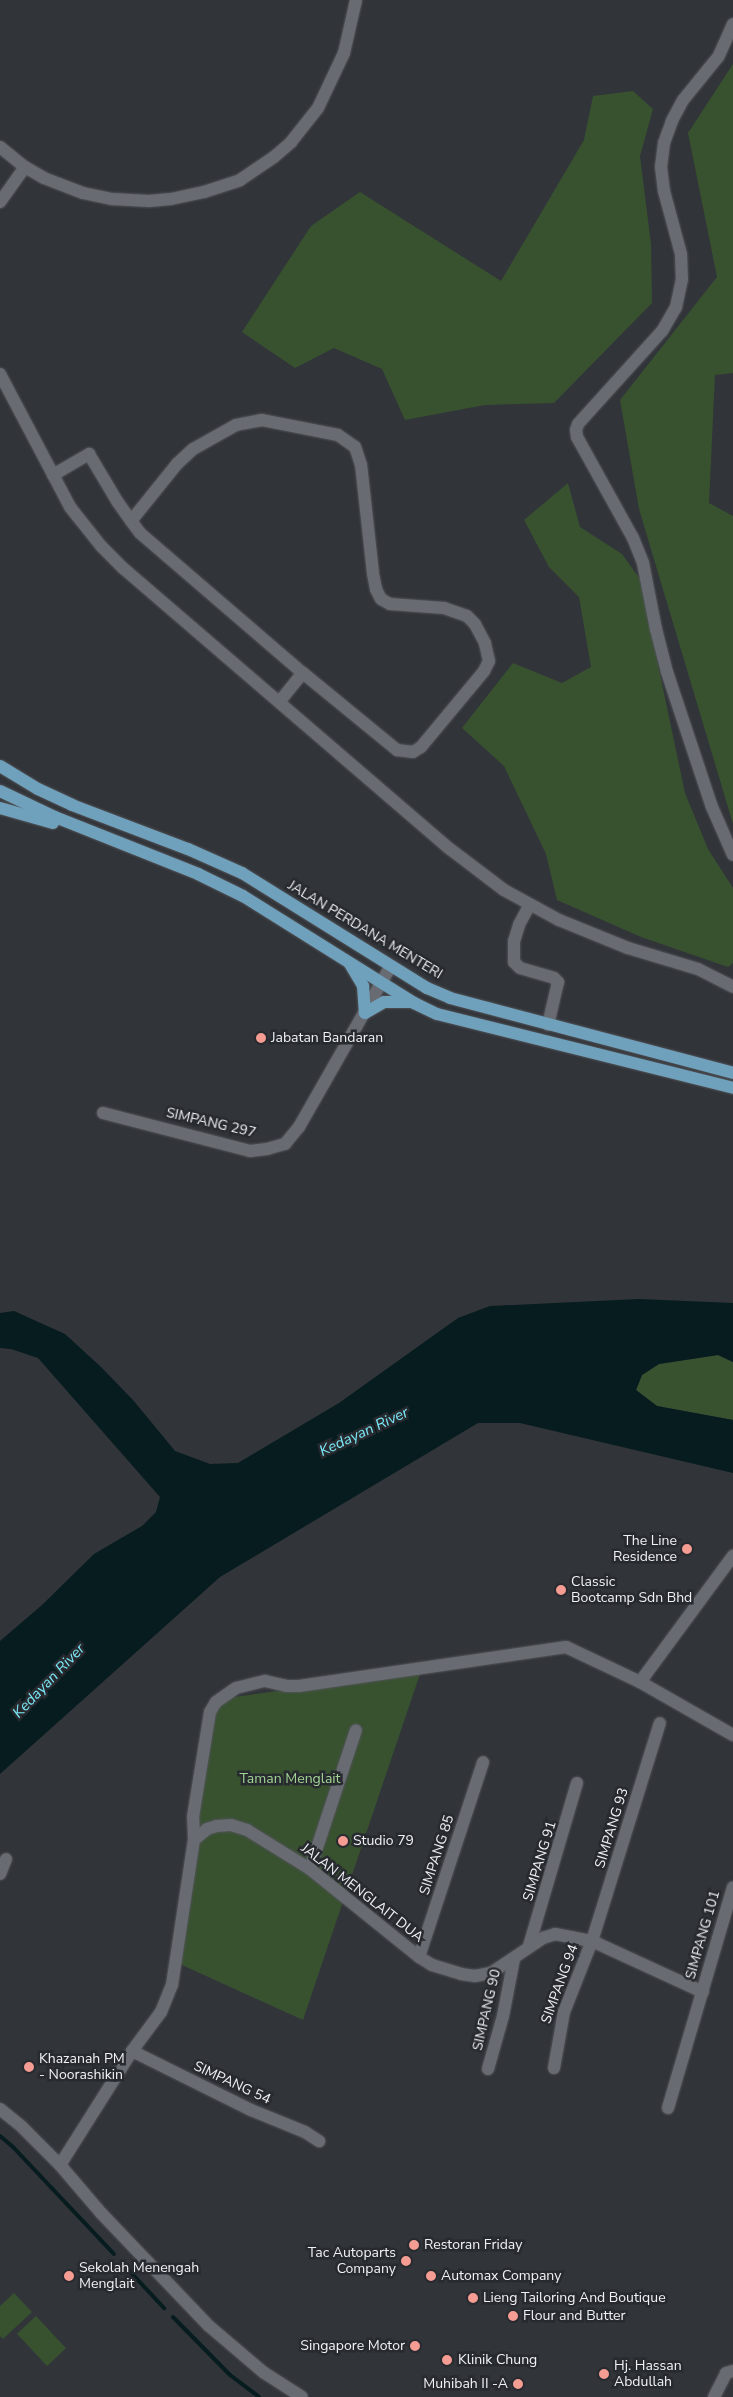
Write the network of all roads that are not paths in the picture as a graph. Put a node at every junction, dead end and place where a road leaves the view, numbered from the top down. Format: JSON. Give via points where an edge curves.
{"nodes":[{"id":1,"x":350,"y":0,"type":"edge"},
{"id":2,"x":356,"y":0,"type":"edge"},
{"id":3,"x":733,"y":24,"type":"edge"},
{"id":4,"x":350,"y":30,"type":"junction"},
{"id":5,"x":0,"y":147,"type":"edge"},
{"id":6,"x":25,"y":167,"type":"junction"},
{"id":7,"x":0,"y":202,"type":"edge"},
{"id":8,"x":0,"y":374,"type":"edge"},
{"id":9,"x":53,"y":475,"type":"junction"},
{"id":10,"x":131,"y":521,"type":"junction"},
{"id":11,"x":303,"y":673,"type":"junction"},
{"id":12,"x":280,"y":701,"type":"junction"},
{"id":13,"x":0,"y":766,"type":"edge"},
{"id":14,"x":0,"y":792,"type":"edge"},
{"id":15,"x":0,"y":808,"type":"edge"},
{"id":16,"x":92,"y":832,"type":"junction"},
{"id":17,"x":733,"y":854,"type":"edge"},
{"id":18,"x":529,"y":906,"type":"junction"},
{"id":19,"x":349,"y":962,"type":"junction"},
{"id":20,"x":392,"y":966,"type":"junction"},
{"id":21,"x":382,"y":983,"type":"junction"},
{"id":22,"x":733,"y":987,"type":"edge"},
{"id":23,"x":414,"y":1003,"type":"junction"},
{"id":24,"x":365,"y":1012,"type":"junction"},
{"id":25,"x":548,"y":1025,"type":"junction"},
{"id":26,"x":733,"y":1073,"type":"edge"},
{"id":27,"x":733,"y":1088,"type":"edge"},
{"id":28,"x":103,"y":1113,"type":"dead end"},
{"id":29,"x":733,"y":1556,"type":"edge"},
{"id":30,"x":640,"y":1682,"type":"junction"},
{"id":31,"x":660,"y":1723,"type":"dead end"},
{"id":32,"x":356,"y":1730,"type":"dead end"},
{"id":33,"x":733,"y":1735,"type":"edge"},
{"id":34,"x":482,"y":1762,"type":"dead end"},
{"id":35,"x":577,"y":1783,"type":"dead end"},
{"id":36,"x":194,"y":1840,"type":"junction"},
{"id":37,"x":6,"y":1859,"type":"dead end"},
{"id":38,"x":310,"y":1868,"type":"junction"},
{"id":39,"x":0,"y":1874,"type":"edge"},
{"id":40,"x":733,"y":1887,"type":"edge"},
{"id":41,"x":592,"y":1941,"type":"junction"},
{"id":42,"x":529,"y":1946,"type":"junction"},
{"id":43,"x":419,"y":1957,"type":"junction"},
{"id":44,"x":514,"y":1959,"type":"junction"},
{"id":45,"x":703,"y":1992,"type":"junction"},
{"id":46,"x":132,"y":2051,"type":"junction"},
{"id":47,"x":554,"y":2068,"type":"dead end"},
{"id":48,"x":488,"y":2069,"type":"dead end"},
{"id":49,"x":668,"y":2108,"type":"dead end"},
{"id":50,"x":0,"y":2109,"type":"edge"},
{"id":51,"x":319,"y":2141,"type":"dead end"},
{"id":52,"x":60,"y":2165,"type":"junction"},
{"id":53,"x":733,"y":2371,"type":"edge"},
{"id":54,"x":302,"y":2397,"type":"edge"},
{"id":55,"x":714,"y":2397,"type":"edge"}],
"edges":[{"from":1,"to":4,"type":"street"},
{"from":2,"to":4,"type":"street"},
{"from":3,"to":17,"type":"street","via":[[718,57],[683,100],[664,143],[661,167],[664,191],[681,254],[682,279],[676,307],[662,331],[576,430],[634,538],[643,563],[667,672],[712,806]]},
{"from":4,"to":6,"type":"street","via":[[336,74],[318,108],[280,152],[240,180],[170,199],[112,199],[74,190]]},
{"from":5,"to":6,"type":"street"},
{"from":6,"to":7,"type":"street"},
{"from":8,"to":9,"type":"street"},
{"from":9,"to":10,"type":"street","via":[[89,454]]},
{"from":9,"to":12,"type":"street","via":[[70,507],[100,546]]},
{"from":10,"to":11,"type":"street","via":[[140,533]]},
{"from":10,"to":11,"type":"street","via":[[193,449],[236,426],[262,420],[338,435],[355,447],[361,465],[373,573],[381,599],[390,604],[444,608],[467,616],[485,643],[489,662],[413,752],[396,750]]},
{"from":11,"to":12,"type":"street"},
{"from":12,"to":18,"type":"street","via":[[480,874]]},
{"from":13,"to":20,"type":"main road","name":"JALAN PERDANA MENTERI","via":[[72,805],[242,873]]},
{"from":14,"to":16,"type":"main road"},
{"from":15,"to":16,"type":"main road"},
{"from":16,"to":19,"type":"main road","via":[[236,892]]},
{"from":18,"to":22,"type":"street","via":[[592,935],[698,969]]},
{"from":18,"to":25,"type":"street","via":[[514,941],[514,962],[520,968],[558,982]]},
{"from":19,"to":21,"type":"main road"},
{"from":19,"to":24,"type":"main road","via":[[363,986]]},
{"from":20,"to":21,"type":"street","name":"SIMPANG 297"},
{"from":20,"to":25,"type":"main road","name":"JALAN PERDANA MENTERI","via":[[450,998]]},
{"from":21,"to":23,"type":"main road"},
{"from":21,"to":24,"type":"street","name":"SIMPANG 297"},
{"from":23,"to":24,"type":"main road","via":[[384,1002]]},
{"from":23,"to":27,"type":"main road","via":[[457,1020]]},
{"from":24,"to":28,"type":"street","name":"SIMPANG 297","via":[[299,1127],[285,1144],[250,1151]]},
{"from":25,"to":26,"type":"main road","name":"JALAN PERDANA MENTERI"},
{"from":29,"to":30,"type":"street"},
{"from":30,"to":33,"type":"street"},
{"from":30,"to":36,"type":"street","via":[[566,1647],[299,1686],[265,1681],[236,1688],[216,1702],[210,1712],[193,1817]]},
{"from":31,"to":41,"type":"street","name":"SIMPANG 93"},
{"from":32,"to":38,"type":"street"},
{"from":34,"to":43,"type":"street","name":"SIMPANG 85"},
{"from":35,"to":42,"type":"street","name":"SIMPANG 91"},
{"from":36,"to":38,"type":"street","name":"JALAN MENGLAIT DUA","via":[[207,1830],[231,1825],[266,1840]]},
{"from":36,"to":46,"type":"street","via":[[172,1985],[160,2012]]},
{"from":37,"to":39,"type":"street"},
{"from":38,"to":43,"type":"street","name":"JALAN MENGLAIT DUA"},
{"from":40,"to":45,"type":"street","name":"SIMPANG 101"},
{"from":41,"to":42,"type":"street","name":"JALAN MENGLAIT DUA","via":[[555,1934]]},
{"from":41,"to":45,"type":"street","name":"JALAN MENGLAIT DUA"},
{"from":41,"to":47,"type":"street","name":"SIMPANG 94","via":[[564,2012]]},
{"from":42,"to":44,"type":"street","name":"JALAN MENGLAIT DUA"},
{"from":43,"to":44,"type":"street","name":"JALAN MENGLAIT DUA","via":[[432,1965],[475,1976],[491,1973]]},
{"from":44,"to":48,"type":"street","name":"SIMPANG 90"},
{"from":45,"to":49,"type":"street"},
{"from":46,"to":51,"type":"street","name":"SIMPANG 54"},
{"from":46,"to":52,"type":"street"},
{"from":50,"to":52,"type":"street"},
{"from":52,"to":54,"type":"street","via":[[101,2213],[209,2326],[263,2372]]},
{"from":53,"to":55,"type":"street","via":[[726,2373]]}]}
